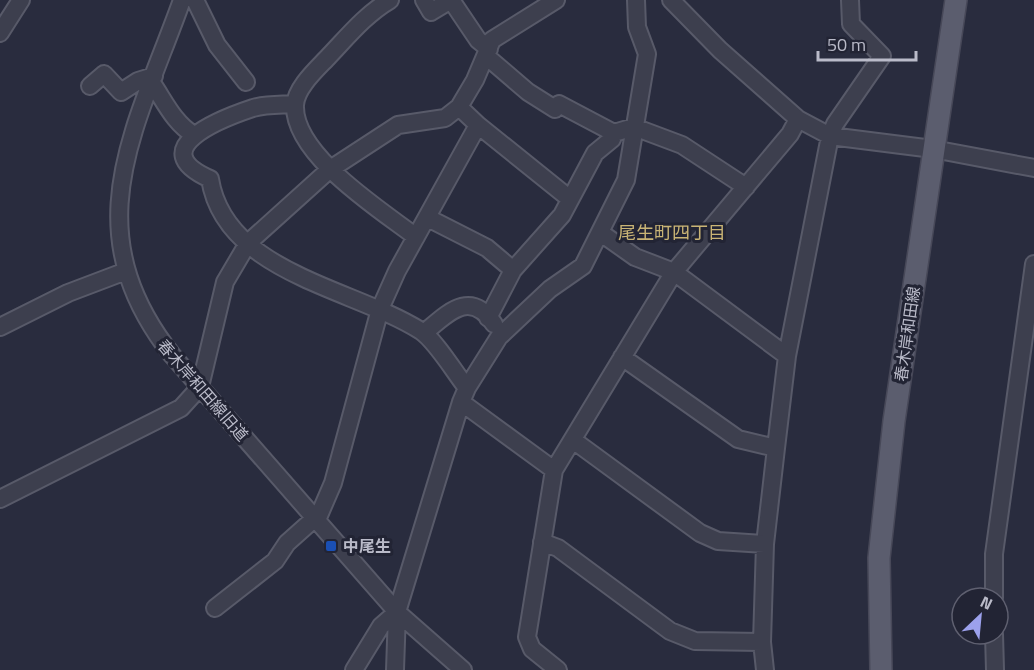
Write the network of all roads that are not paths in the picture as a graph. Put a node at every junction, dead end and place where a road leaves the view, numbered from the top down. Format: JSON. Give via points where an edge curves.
{"nodes":[{"id":1,"x":21,"y":0,"type":"edge"},
{"id":2,"x":182,"y":0,"type":"edge"},
{"id":3,"x":195,"y":0,"type":"edge"},
{"id":4,"x":424,"y":0,"type":"edge"},
{"id":5,"x":451,"y":0,"type":"edge"},
{"id":6,"x":555,"y":0,"type":"edge"},
{"id":7,"x":636,"y":0,"type":"edge"},
{"id":8,"x":671,"y":0,"type":"edge"},
{"id":9,"x":850,"y":0,"type":"edge"},
{"id":10,"x":956,"y":0,"type":"edge"},
{"id":11,"x":383,"y":2,"type":"edge"},
{"id":12,"x":0,"y":33,"type":"edge"},
{"id":13,"x":487,"y":53,"type":"junction"},
{"id":14,"x":153,"y":80,"type":"junction"},
{"id":15,"x":246,"y":82,"type":"dead end"},
{"id":16,"x":90,"y":86,"type":"dead end"},
{"id":17,"x":295,"y":104,"type":"junction"},
{"id":18,"x":459,"y":107,"type":"junction"},
{"id":19,"x":798,"y":119,"type":"junction"},
{"id":20,"x":478,"y":125,"type":"junction"},
{"id":21,"x":634,"y":127,"type":"junction"},
{"id":22,"x":614,"y":133,"type":"junction"},
{"id":23,"x":194,"y":135,"type":"junction"},
{"id":24,"x":830,"y":136,"type":"junction"},
{"id":25,"x":933,"y":149,"type":"junction"},
{"id":26,"x":1034,"y":168,"type":"edge"},
{"id":27,"x":329,"y":170,"type":"junction"},
{"id":28,"x":746,"y":187,"type":"junction"},
{"id":29,"x":570,"y":199,"type":"junction"},
{"id":30,"x":428,"y":218,"type":"junction"},
{"id":31,"x":601,"y":233,"type":"junction"},
{"id":32,"x":416,"y":237,"type":"junction"},
{"id":33,"x":248,"y":243,"type":"junction"},
{"id":34,"x":1034,"y":264,"type":"edge"},
{"id":35,"x":513,"y":270,"type":"junction"},
{"id":36,"x":126,"y":271,"type":"junction"},
{"id":37,"x":674,"y":272,"type":"junction"},
{"id":38,"x":380,"y":309,"type":"junction"},
{"id":39,"x":488,"y":318,"type":"junction"},
{"id":40,"x":0,"y":327,"type":"edge"},
{"id":41,"x":424,"y":333,"type":"junction"},
{"id":42,"x":501,"y":335,"type":"junction"},
{"id":43,"x":787,"y":356,"type":"junction"},
{"id":44,"x":622,"y":357,"type":"junction"},
{"id":45,"x":200,"y":387,"type":"junction"},
{"id":46,"x":464,"y":395,"type":"junction"},
{"id":47,"x":573,"y":440,"type":"junction"},
{"id":48,"x":776,"y":448,"type":"junction"},
{"id":49,"x":554,"y":470,"type":"junction"},
{"id":50,"x":0,"y":499,"type":"edge"},
{"id":51,"x":316,"y":519,"type":"junction"},
{"id":52,"x":542,"y":542,"type":"junction"},
{"id":53,"x":765,"y":544,"type":"junction"},
{"id":54,"x":995,"y":586,"type":"edge"},
{"id":55,"x":215,"y":608,"type":"dead end"},
{"id":56,"x":398,"y":612,"type":"junction"},
{"id":57,"x":762,"y":642,"type":"junction"},
{"id":58,"x":994,"y":646,"type":"edge"},
{"id":59,"x":354,"y":670,"type":"edge"},
{"id":60,"x":395,"y":670,"type":"edge"},
{"id":61,"x":463,"y":670,"type":"edge"},
{"id":62,"x":558,"y":670,"type":"edge"},
{"id":63,"x":765,"y":670,"type":"edge"},
{"id":64,"x":881,"y":670,"type":"edge"},
{"id":65,"x":995,"y":670,"type":"edge"}],
"edges":[{"from":1,"to":12,"type":"street"},
{"from":2,"to":14,"type":"street","name":"春木岸和田線旧道"},
{"from":3,"to":15,"type":"street","via":[[217,45]]},
{"from":4,"to":5,"type":"street","via":[[431,12]]},
{"from":5,"to":13,"type":"street"},
{"from":6,"to":13,"type":"street","via":[[492,40]]},
{"from":7,"to":21,"type":"street","via":[[637,27],[647,54]]},
{"from":8,"to":19,"type":"street"},
{"from":9,"to":24,"type":"street","via":[[851,24],[882,56]]},
{"from":10,"to":25,"type":"main road","name":"春木岸和田線"},
{"from":11,"to":17,"type":"street","via":[[311,76]]},
{"from":13,"to":18,"type":"street"},
{"from":13,"to":22,"type":"street","via":[[528,92],[555,109],[559,104]]},
{"from":14,"to":16,"type":"street","via":[[138,81],[121,92],[104,74]]},
{"from":14,"to":23,"type":"street","via":[[173,116]]},
{"from":14,"to":36,"type":"street","name":"春木岸和田線旧道","via":[[121,175],[118,224]]},
{"from":17,"to":23,"type":"street","via":[[253,108]]},
{"from":17,"to":27,"type":"street","via":[[311,146]]},
{"from":18,"to":20,"type":"street"},
{"from":18,"to":27,"type":"street","via":[[445,118],[398,125]]},
{"from":19,"to":24,"type":"street"},
{"from":19,"to":28,"type":"street"},
{"from":20,"to":29,"type":"street"},
{"from":20,"to":30,"type":"street"},
{"from":21,"to":22,"type":"street"},
{"from":21,"to":28,"type":"street","via":[[682,145]]},
{"from":21,"to":31,"type":"street","via":[[626,180]]},
{"from":22,"to":29,"type":"street","via":[[596,153]]},
{"from":23,"to":33,"type":"street","via":[[183,149],[184,161],[193,171],[210,179],[217,207]]},
{"from":24,"to":25,"type":"street"},
{"from":24,"to":43,"type":"street"},
{"from":25,"to":26,"type":"street"},
{"from":25,"to":64,"type":"main road","name":"春木岸和田線","via":[[879,558]]},
{"from":27,"to":32,"type":"street"},
{"from":27,"to":33,"type":"street"},
{"from":28,"to":37,"type":"street"},
{"from":29,"to":35,"type":"street","via":[[562,215]]},
{"from":30,"to":32,"type":"street"},
{"from":30,"to":35,"type":"street","via":[[488,248]]},
{"from":31,"to":37,"type":"street","via":[[635,257]]},
{"from":31,"to":42,"type":"street","via":[[583,266],[550,289]]},
{"from":32,"to":38,"type":"street"},
{"from":33,"to":38,"type":"street","via":[[261,255],[312,284]]},
{"from":33,"to":45,"type":"street","via":[[225,282]]},
{"from":34,"to":54,"type":"street","via":[[997,532]]},
{"from":35,"to":39,"type":"street"},
{"from":36,"to":40,"type":"street","via":[[68,293]]},
{"from":36,"to":45,"type":"street","name":"春木岸和田線旧道","via":[[156,334]]},
{"from":37,"to":43,"type":"street"},
{"from":37,"to":44,"type":"street"},
{"from":38,"to":41,"type":"street"},
{"from":38,"to":51,"type":"street","via":[[333,483]]},
{"from":39,"to":41,"type":"street","via":[[477,308],[462,305]]},
{"from":39,"to":42,"type":"street"},
{"from":41,"to":46,"type":"street"},
{"from":42,"to":46,"type":"street"},
{"from":43,"to":48,"type":"street"},
{"from":44,"to":47,"type":"street"},
{"from":44,"to":48,"type":"street","via":[[738,439]]},
{"from":45,"to":50,"type":"street","via":[[181,408]]},
{"from":45,"to":51,"type":"street","name":"春木岸和田線旧道"},
{"from":46,"to":49,"type":"street"},
{"from":46,"to":56,"type":"street"},
{"from":47,"to":49,"type":"street"},
{"from":47,"to":53,"type":"street","via":[[700,533],[718,541]]},
{"from":48,"to":53,"type":"street"},
{"from":49,"to":52,"type":"street"},
{"from":51,"to":55,"type":"street","via":[[287,543],[275,561]]},
{"from":51,"to":56,"type":"street","name":"春木岸和田線旧道"},
{"from":52,"to":57,"type":"street","via":[[558,548],[670,632],[695,641]]},
{"from":52,"to":62,"type":"street","via":[[527,637],[532,650]]},
{"from":53,"to":57,"type":"street"},
{"from":56,"to":59,"type":"street","via":[[381,626]]},
{"from":56,"to":60,"type":"street"},
{"from":56,"to":61,"type":"street","name":"春木岸和田線旧道"},
{"from":57,"to":63,"type":"street"},
{"from":58,"to":65,"type":"street"}]}
